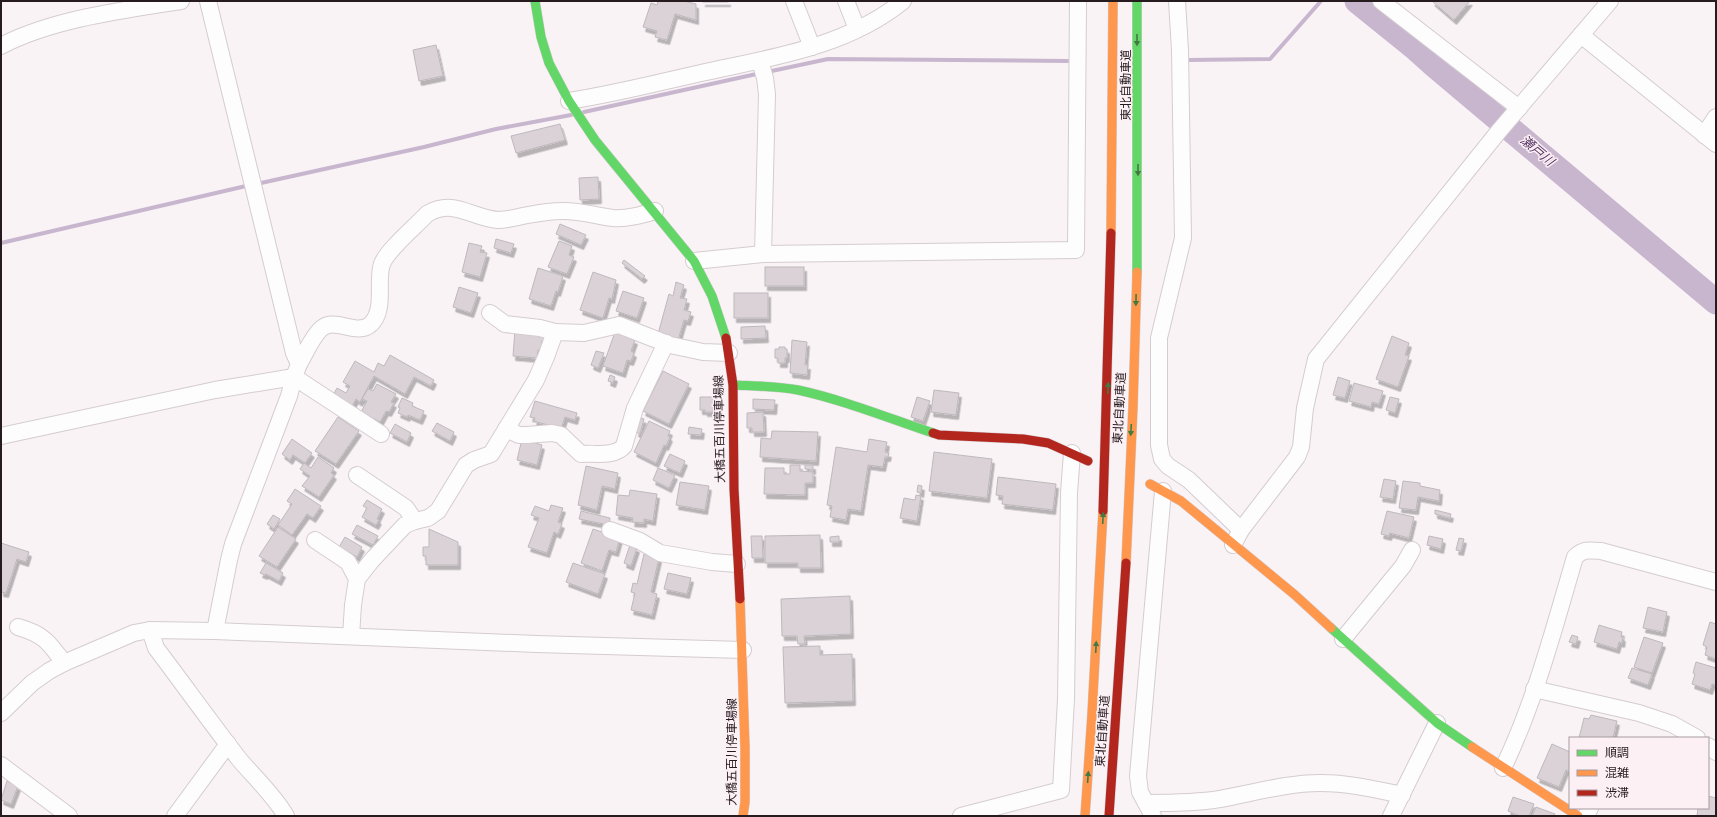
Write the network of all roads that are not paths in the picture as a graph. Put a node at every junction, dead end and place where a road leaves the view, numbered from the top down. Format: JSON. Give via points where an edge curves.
{"nodes":[{"id":1,"x":182,"y":1,"type":"edge"},
{"id":2,"x":208,"y":1,"type":"edge"},
{"id":3,"x":535,"y":1,"type":"edge"},
{"id":4,"x":794,"y":1,"type":"edge"},
{"id":5,"x":846,"y":1,"type":"edge"},
{"id":6,"x":903,"y":1,"type":"edge"},
{"id":7,"x":1078,"y":1,"type":"edge"},
{"id":8,"x":1114,"y":1,"type":"edge"},
{"id":9,"x":1137,"y":1,"type":"edge"},
{"id":10,"x":1177,"y":1,"type":"edge"},
{"id":11,"x":1382,"y":1,"type":"edge"},
{"id":12,"x":1610,"y":1,"type":"edge"},
{"id":13,"x":857,"y":29,"type":"junction"},
{"id":14,"x":1581,"y":35,"type":"junction"},
{"id":15,"x":1,"y":46,"type":"edge"},
{"id":16,"x":812,"y":47,"type":"junction"},
{"id":17,"x":763,"y":69,"type":"junction"},
{"id":18,"x":571,"y":104,"type":"junction"},
{"id":19,"x":1515,"y":112,"type":"junction"},
{"id":20,"x":1716,"y":117,"type":"edge"},
{"id":21,"x":1710,"y":140,"type":"edge"},
{"id":22,"x":655,"y":212,"type":"junction"},
{"id":23,"x":763,"y":254,"type":"junction"},
{"id":24,"x":694,"y":261,"type":"junction"},
{"id":25,"x":490,"y":313,"type":"dead end"},
{"id":26,"x":555,"y":332,"type":"junction"},
{"id":27,"x":666,"y":343,"type":"junction"},
{"id":28,"x":729,"y":353,"type":"junction"},
{"id":29,"x":296,"y":371,"type":"junction"},
{"id":30,"x":734,"y":385,"type":"junction"},
{"id":31,"x":506,"y":429,"type":"junction"},
{"id":32,"x":381,"y":434,"type":"dead end"},
{"id":33,"x":1,"y":436,"type":"edge"},
{"id":34,"x":1072,"y":453,"type":"junction"},
{"id":35,"x":1088,"y":461,"type":"dead end"},
{"id":36,"x":357,"y":475,"type":"dead end"},
{"id":37,"x":1156,"y":488,"type":"joint"},
{"id":38,"x":415,"y":521,"type":"junction"},
{"id":39,"x":610,"y":530,"type":"dead end"},
{"id":40,"x":1241,"y":530,"type":"junction"},
{"id":41,"x":314,"y":540,"type":"dead end"},
{"id":42,"x":1233,"y":545,"type":"junction"},
{"id":43,"x":1412,"y":550,"type":"dead end"},
{"id":44,"x":737,"y":564,"type":"junction"},
{"id":45,"x":357,"y":579,"type":"junction"},
{"id":46,"x":1716,"y":582,"type":"edge"},
{"id":47,"x":18,"y":627,"type":"dead end"},
{"id":48,"x":150,"y":630,"type":"junction"},
{"id":49,"x":215,"y":631,"type":"junction"},
{"id":50,"x":351,"y":636,"type":"junction"},
{"id":51,"x":1343,"y":639,"type":"junction"},
{"id":52,"x":743,"y":650,"type":"junction"},
{"id":53,"x":64,"y":663,"type":"junction"},
{"id":54,"x":1534,"y":689,"type":"junction"},
{"id":55,"x":1,"y":713,"type":"edge"},
{"id":56,"x":1438,"y":723,"type":"junction"},
{"id":57,"x":1695,"y":737,"type":"edge"},
{"id":58,"x":228,"y":744,"type":"junction"},
{"id":59,"x":1,"y":765,"type":"edge"},
{"id":60,"x":1503,"y":768,"type":"junction"},
{"id":61,"x":1402,"y":795,"type":"junction"},
{"id":62,"x":1150,"y":810,"type":"edge"},
{"id":63,"x":69,"y":816,"type":"edge"},
{"id":64,"x":175,"y":816,"type":"edge"},
{"id":65,"x":286,"y":816,"type":"edge"},
{"id":66,"x":743,"y":816,"type":"edge"},
{"id":67,"x":961,"y":816,"type":"edge"},
{"id":68,"x":1085,"y":816,"type":"edge"},
{"id":69,"x":1109,"y":816,"type":"edge"},
{"id":70,"x":1391,"y":816,"type":"edge"},
{"id":71,"x":1578,"y":816,"type":"edge"}],
"edges":[{"from":1,"to":15,"type":"street","via":[[83,18],[39,30]]},
{"from":2,"to":29,"type":"street","via":[[294,353]]},
{"from":3,"to":18,"type":"main road","name":"大橋五百川停車場線","via":[[541,37],[549,63]]},
{"from":4,"to":16,"type":"street"},
{"from":5,"to":13,"type":"street"},
{"from":6,"to":13,"type":"street"},
{"from":7,"to":23,"type":"street","via":[[1076,250]]},
{"from":68,"to":8,"type":"main road","name":"東北自動車道","one_way":true,"via":[[1094,694],[1108,378],[1113,197]]},
{"from":9,"to":69,"type":"main road","name":"東北自動車道","one_way":true,"via":[[1138,196],[1135,351],[1118,698]]},
{"from":10,"to":40,"type":"street","via":[[1183,238],[1160,338],[1159,445],[1162,459],[1168,466],[1189,480]]},
{"from":11,"to":19,"type":"street"},
{"from":12,"to":14,"type":"street"},
{"from":13,"to":16,"type":"street"},
{"from":14,"to":19,"type":"street"},
{"from":14,"to":21,"type":"street"},
{"from":16,"to":17,"type":"street"},
{"from":17,"to":18,"type":"street"},
{"from":17,"to":23,"type":"street","via":[[767,94]]},
{"from":18,"to":22,"type":"main road","name":"大橋五百川停車場線","via":[[595,140]]},
{"from":19,"to":40,"type":"street","via":[[1316,359],[1305,408],[1301,447],[1297,457]]},
{"from":20,"to":21,"type":"street"},
{"from":22,"to":24,"type":"main road","name":"大橋五百川停車場線"},
{"from":22,"to":29,"type":"street","via":[[627,218],[612,218],[588,212],[563,211],[495,220],[452,207],[434,210],[427,214],[384,260],[380,272],[379,306],[372,322],[365,328],[354,329],[325,326],[318,332]]},
{"from":23,"to":24,"type":"street"},
{"from":24,"to":28,"type":"main road","name":"大橋五百川停車場線","via":[[712,296]]},
{"from":25,"to":26,"type":"street","via":[[506,324]]},
{"from":26,"to":27,"type":"street","via":[[584,333],[619,325]]},
{"from":26,"to":31,"type":"street","via":[[536,380]]},
{"from":27,"to":28,"type":"street","via":[[703,352]]},
{"from":27,"to":31,"type":"street","via":[[635,408],[624,446],[620,451],[581,454],[561,435],[552,433],[527,436]]},
{"from":28,"to":30,"type":"main road","name":"大橋五百川停車場線"},
{"from":29,"to":32,"type":"street"},
{"from":29,"to":33,"type":"street"},
{"from":29,"to":49,"type":"street","via":[[233,544]]},
{"from":30,"to":34,"type":"main road","via":[[796,390],[832,399],[939,435],[1023,439],[1048,443]]},
{"from":30,"to":44,"type":"main road","name":"大橋五百川停車場線"},
{"from":31,"to":38,"type":"street","via":[[490,454],[466,465],[438,511],[428,518]]},
{"from":34,"to":35,"type":"main road"},
{"from":34,"to":67,"type":"street","via":[[1069,493],[1066,699],[1061,790]]},
{"from":36,"to":38,"type":"street","via":[[406,508]]},
{"from":37,"to":42,"type":"main road","via":[[1181,501]]},
{"from":37,"to":62,"type":"street","via":[[1138,776],[1140,792]]},
{"from":38,"to":45,"type":"street","via":[[405,525]]},
{"from":39,"to":44,"type":"street","via":[[660,553]]},
{"from":40,"to":42,"type":"street"},
{"from":41,"to":45,"type":"street","via":[[348,562]]},
{"from":42,"to":51,"type":"main road","via":[[1295,595]]},
{"from":43,"to":51,"type":"street","via":[[1403,566]]},
{"from":44,"to":52,"type":"main road","name":"大橋五百川停車場線"},
{"from":45,"to":50,"type":"street"},
{"from":46,"to":54,"type":"street","via":[[1601,551],[1580,552],[1576,557]]},
{"from":47,"to":53,"type":"street","via":[[40,635],[53,647]]},
{"from":48,"to":49,"type":"street"},
{"from":48,"to":53,"type":"street","via":[[134,633]]},
{"from":48,"to":58,"type":"street","via":[[156,648]]},
{"from":49,"to":50,"type":"street"},
{"from":50,"to":52,"type":"street"},
{"from":51,"to":56,"type":"main road"},
{"from":52,"to":66,"type":"main road","name":"大橋五百川停車場線"},
{"from":53,"to":55,"type":"street","via":[[32,683]]},
{"from":54,"to":57,"type":"street","via":[[1639,713],[1672,724]]},
{"from":54,"to":60,"type":"street","via":[[1518,738]]},
{"from":56,"to":60,"type":"main road"},
{"from":56,"to":61,"type":"street"},
{"from":58,"to":64,"type":"street"},
{"from":58,"to":65,"type":"street"},
{"from":59,"to":63,"type":"street"},
{"from":60,"to":71,"type":"main road"},
{"from":61,"to":62,"type":"street","via":[[1351,785],[1301,784]]},
{"from":61,"to":70,"type":"street"}]}
